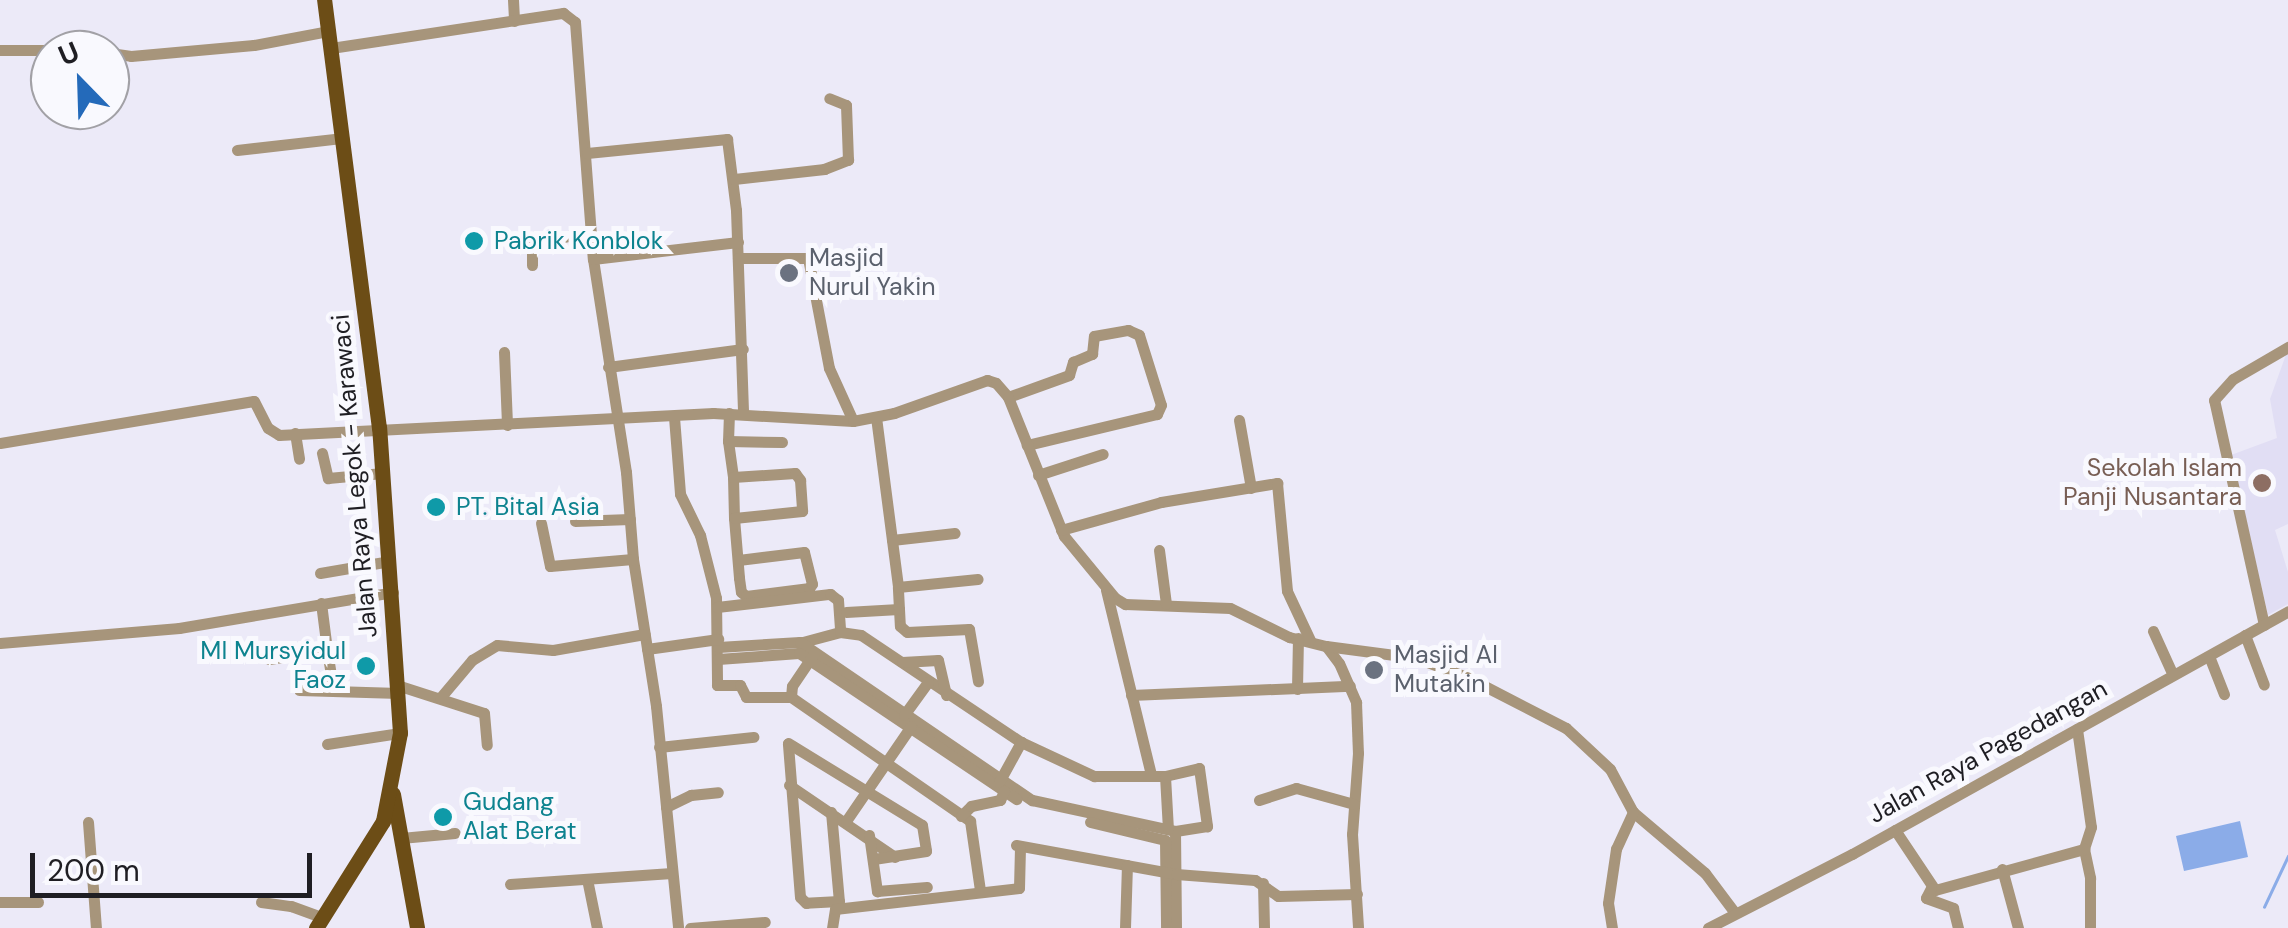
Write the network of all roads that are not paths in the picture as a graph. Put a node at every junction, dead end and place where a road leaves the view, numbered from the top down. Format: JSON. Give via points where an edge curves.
{"nodes":[{"id":1,"x":324,"y":0,"type":"edge"},
{"id":2,"x":513,"y":0,"type":"edge"},
{"id":3,"x":514,"y":22,"type":"junction"},
{"id":4,"x":330,"y":39,"type":"junction"},
{"id":5,"x":0,"y":50,"type":"edge"},
{"id":6,"x":30,"y":50,"type":"edge"},
{"id":7,"x":130,"y":56,"type":"edge"},
{"id":8,"x":829,"y":98,"type":"dead end"},
{"id":9,"x":343,"y":138,"type":"junction"},
{"id":10,"x":238,"y":150,"type":"dead end"},
{"id":11,"x":587,"y":154,"type":"junction"},
{"id":12,"x":734,"y":179,"type":"junction"},
{"id":13,"x":590,"y":232,"type":"junction"},
{"id":14,"x":738,"y":242,"type":"junction"},
{"id":15,"x":738,"y":258,"type":"junction"},
{"id":16,"x":593,"y":259,"type":"junction"},
{"id":17,"x":532,"y":265,"type":"dead end"},
{"id":18,"x":2288,"y":347,"type":"edge"},
{"id":19,"x":742,"y":349,"type":"junction"},
{"id":20,"x":504,"y":352,"type":"dead end"},
{"id":21,"x":608,"y":366,"type":"junction"},
{"id":22,"x":1008,"y":398,"type":"junction"},
{"id":23,"x":729,"y":413,"type":"junction"},
{"id":24,"x":743,"y":413,"type":"junction"},
{"id":25,"x":674,"y":418,"type":"junction"},
{"id":26,"x":876,"y":418,"type":"junction"},
{"id":27,"x":616,"y":420,"type":"junction"},
{"id":28,"x":852,"y":420,"type":"junction"},
{"id":29,"x":1239,"y":420,"type":"dead end"},
{"id":30,"x":507,"y":425,"type":"junction"},
{"id":31,"x":379,"y":428,"type":"junction"},
{"id":32,"x":295,"y":433,"type":"junction"},
{"id":33,"x":728,"y":441,"type":"junction"},
{"id":34,"x":782,"y":442,"type":"dead end"},
{"id":35,"x":0,"y":443,"type":"edge"},
{"id":36,"x":1027,"y":445,"type":"junction"},
{"id":37,"x":322,"y":453,"type":"dead end"},
{"id":38,"x":1103,"y":454,"type":"dead end"},
{"id":39,"x":298,"y":459,"type":"dead end"},
{"id":40,"x":383,"y":473,"type":"junction"},
{"id":41,"x":1038,"y":475,"type":"junction"},
{"id":42,"x":733,"y":477,"type":"junction"},
{"id":43,"x":1250,"y":488,"type":"junction"},
{"id":44,"x":734,"y":518,"type":"junction"},
{"id":45,"x":630,"y":519,"type":"junction"},
{"id":46,"x":575,"y":521,"type":"dead end"},
{"id":47,"x":541,"y":523,"type":"dead end"},
{"id":48,"x":1061,"y":530,"type":"junction"},
{"id":49,"x":956,"y":533,"type":"dead end"},
{"id":50,"x":892,"y":540,"type":"junction"},
{"id":51,"x":1159,"y":550,"type":"dead end"},
{"id":52,"x":633,"y":560,"type":"junction"},
{"id":53,"x":738,"y":560,"type":"junction"},
{"id":54,"x":390,"y":561,"type":"junction"},
{"id":55,"x":320,"y":573,"type":"dead end"},
{"id":56,"x":978,"y":579,"type":"dead end"},
{"id":57,"x":898,"y":587,"type":"junction"},
{"id":58,"x":1106,"y":588,"type":"junction"},
{"id":59,"x":393,"y":592,"type":"junction"},
{"id":60,"x":321,"y":603,"type":"junction"},
{"id":61,"x":1166,"y":604,"type":"junction"},
{"id":62,"x":717,"y":607,"type":"junction"},
{"id":63,"x":898,"y":609,"type":"junction"},
{"id":64,"x":846,"y":612,"type":"dead end"},
{"id":65,"x":2288,"y":612,"type":"edge"},
{"id":66,"x":2264,"y":625,"type":"junction"},
{"id":67,"x":2153,"y":631,"type":"dead end"},
{"id":68,"x":840,"y":632,"type":"junction"},
{"id":69,"x":644,"y":634,"type":"junction"},
{"id":70,"x":2245,"y":636,"type":"junction"},
{"id":71,"x":1304,"y":639,"type":"junction"},
{"id":72,"x":0,"y":643,"type":"edge"},
{"id":73,"x":1326,"y":646,"type":"junction"},
{"id":74,"x":797,"y":647,"type":"junction"},
{"id":75,"x":718,"y":648,"type":"junction"},
{"id":76,"x":647,"y":649,"type":"junction"},
{"id":77,"x":328,"y":650,"type":"junction"},
{"id":78,"x":813,"y":655,"type":"junction"},
{"id":79,"x":2209,"y":656,"type":"junction"},
{"id":80,"x":269,"y":659,"type":"dead end"},
{"id":81,"x":902,"y":662,"type":"junction"},
{"id":82,"x":2173,"y":676,"type":"junction"},
{"id":83,"x":928,"y":682,"type":"junction"},
{"id":84,"x":978,"y":682,"type":"dead end"},
{"id":85,"x":2264,"y":685,"type":"dead end"},
{"id":86,"x":1350,"y":686,"type":"junction"},
{"id":87,"x":1297,"y":688,"type":"junction"},
{"id":88,"x":333,"y":689,"type":"junction"},
{"id":89,"x":400,"y":689,"type":"junction"},
{"id":90,"x":299,"y":690,"type":"dead end"},
{"id":91,"x":2224,"y":694,"type":"dead end"},
{"id":92,"x":946,"y":695,"type":"junction"},
{"id":93,"x":1131,"y":695,"type":"junction"},
{"id":94,"x":791,"y":697,"type":"junction"},
{"id":95,"x":440,"y":698,"type":"junction"},
{"id":96,"x":909,"y":722,"type":"junction"},
{"id":97,"x":2077,"y":729,"type":"junction"},
{"id":98,"x":400,"y":733,"type":"junction"},
{"id":99,"x":752,"y":737,"type":"dead end"},
{"id":100,"x":1021,"y":742,"type":"junction"},
{"id":101,"x":327,"y":744,"type":"dead end"},
{"id":102,"x":487,"y":745,"type":"dead end"},
{"id":103,"x":659,"y":747,"type":"junction"},
{"id":104,"x":884,"y":764,"type":"junction"},
{"id":105,"x":1158,"y":775,"type":"junction"},
{"id":106,"x":1000,"y":785,"type":"junction"},
{"id":107,"x":788,"y":786,"type":"junction"},
{"id":108,"x":392,"y":788,"type":"junction"},
{"id":109,"x":866,"y":791,"type":"junction"},
{"id":110,"x":718,"y":792,"type":"dead end"},
{"id":111,"x":1259,"y":800,"type":"dead end"},
{"id":112,"x":1354,"y":804,"type":"junction"},
{"id":113,"x":666,"y":807,"type":"junction"},
{"id":114,"x":831,"y":812,"type":"junction"},
{"id":115,"x":1633,"y":812,"type":"junction"},
{"id":116,"x":961,"y":816,"type":"junction"},
{"id":117,"x":846,"y":821,"type":"junction"},
{"id":118,"x":88,"y":822,"type":"dead end"},
{"id":119,"x":1172,"y":830,"type":"junction"},
{"id":120,"x":1895,"y":830,"type":"junction"},
{"id":121,"x":455,"y":832,"type":"dead end"},
{"id":122,"x":870,"y":835,"type":"junction"},
{"id":123,"x":401,"y":838,"type":"junction"},
{"id":124,"x":2084,"y":850,"type":"junction"},
{"id":125,"x":896,"y":856,"type":"junction"},
{"id":126,"x":874,"y":859,"type":"junction"},
{"id":127,"x":1127,"y":865,"type":"junction"},
{"id":128,"x":2002,"y":870,"type":"junction"},
{"id":129,"x":672,"y":872,"type":"junction"},
{"id":130,"x":1171,"y":874,"type":"junction"},
{"id":131,"x":587,"y":878,"type":"junction"},
{"id":132,"x":1262,"y":883,"type":"junction"},
{"id":133,"x":510,"y":884,"type":"dead end"},
{"id":134,"x":927,"y":887,"type":"dead end"},
{"id":135,"x":1931,"y":888,"type":"junction"},
{"id":136,"x":980,"y":890,"type":"junction"},
{"id":137,"x":1357,"y":894,"type":"junction"},
{"id":138,"x":0,"y":902,"type":"edge"},
{"id":139,"x":38,"y":902,"type":"dead end"},
{"id":140,"x":261,"y":902,"type":"dead end"},
{"id":141,"x":1735,"y":913,"type":"junction"},
{"id":142,"x":765,"y":922,"type":"dead end"},
{"id":143,"x":320,"y":923,"type":"edge"},
{"id":144,"x":96,"y":928,"type":"edge"},
{"id":145,"x":417,"y":928,"type":"edge"},
{"id":146,"x":598,"y":928,"type":"edge"},
{"id":147,"x":678,"y":928,"type":"edge"},
{"id":148,"x":690,"y":928,"type":"edge"},
{"id":149,"x":832,"y":928,"type":"edge"},
{"id":150,"x":1125,"y":928,"type":"edge"},
{"id":151,"x":1166,"y":928,"type":"edge"},
{"id":152,"x":1176,"y":928,"type":"edge"},
{"id":153,"x":1264,"y":928,"type":"edge"},
{"id":154,"x":1358,"y":928,"type":"edge"},
{"id":155,"x":1612,"y":928,"type":"edge"},
{"id":156,"x":1708,"y":928,"type":"edge"},
{"id":157,"x":1958,"y":928,"type":"edge"},
{"id":158,"x":2018,"y":928,"type":"edge"},
{"id":159,"x":2090,"y":928,"type":"edge"}],
"edges":[{"from":1,"to":4,"type":"main road","name":"Jalan Raya Legok - Karawaci"},
{"from":2,"to":3,"type":"street"},
{"from":3,"to":4,"type":"street"},
{"from":3,"to":11,"type":"street","via":[[564,14],[576,22]]},
{"from":4,"to":7,"type":"street"},
{"from":4,"to":9,"type":"main road","name":"Jalan Raya Legok - Karawaci"},
{"from":5,"to":6,"type":"street"},
{"from":8,"to":12,"type":"street","via":[[846,105],[848,160]]},
{"from":9,"to":10,"type":"street"},
{"from":9,"to":31,"type":"main road","name":"Jalan Raya Legok - Karawaci"},
{"from":11,"to":12,"type":"street","via":[[723,136]]},
{"from":11,"to":13,"type":"street"},
{"from":12,"to":14,"type":"street"},
{"from":13,"to":16,"type":"street"},
{"from":13,"to":17,"type":"street","via":[[536,242]]},
{"from":14,"to":15,"type":"street"},
{"from":14,"to":16,"type":"street"},
{"from":15,"to":19,"type":"street"},
{"from":15,"to":28,"type":"street","via":[[808,258],[830,368]]},
{"from":16,"to":21,"type":"street"},
{"from":18,"to":66,"type":"street","via":[[2232,379],[2214,400]]},
{"from":19,"to":21,"type":"street"},
{"from":19,"to":24,"type":"street"},
{"from":20,"to":30,"type":"street"},
{"from":21,"to":27,"type":"street"},
{"from":22,"to":26,"type":"street","via":[[988,380]]},
{"from":22,"to":36,"type":"street"},
{"from":22,"to":36,"type":"street","via":[[1069,374],[1073,362],[1093,352],[1094,336],[1139,334],[1157,414]]},
{"from":23,"to":24,"type":"street"},
{"from":23,"to":25,"type":"street"},
{"from":23,"to":33,"type":"street"},
{"from":24,"to":28,"type":"street"},
{"from":25,"to":27,"type":"street"},
{"from":25,"to":62,"type":"street","via":[[680,494],[700,535]]},
{"from":26,"to":28,"type":"street"},
{"from":26,"to":50,"type":"street"},
{"from":27,"to":30,"type":"street"},
{"from":27,"to":45,"type":"street"},
{"from":29,"to":43,"type":"street"},
{"from":30,"to":31,"type":"street"},
{"from":31,"to":32,"type":"street"},
{"from":31,"to":40,"type":"main road","name":"Jalan Raya Legok - Karawaci"},
{"from":32,"to":35,"type":"street","via":[[273,433],[254,401]]},
{"from":32,"to":39,"type":"street"},
{"from":33,"to":34,"type":"street"},
{"from":33,"to":42,"type":"street"},
{"from":36,"to":41,"type":"street"},
{"from":37,"to":40,"type":"street","via":[[328,478]]},
{"from":38,"to":41,"type":"street"},
{"from":40,"to":54,"type":"main road","name":"Jalan Raya Legok - Karawaci"},
{"from":41,"to":48,"type":"street"},
{"from":42,"to":44,"type":"street"},
{"from":42,"to":44,"type":"street","via":[[795,473],[802,511]]},
{"from":43,"to":48,"type":"street","via":[[1161,502]]},
{"from":43,"to":71,"type":"street","via":[[1278,485],[1287,592]]},
{"from":44,"to":53,"type":"street"},
{"from":45,"to":46,"type":"street"},
{"from":45,"to":52,"type":"street"},
{"from":47,"to":52,"type":"street","via":[[550,566]]},
{"from":48,"to":58,"type":"street"},
{"from":49,"to":50,"type":"street"},
{"from":50,"to":57,"type":"street"},
{"from":51,"to":61,"type":"street"},
{"from":52,"to":69,"type":"street"},
{"from":53,"to":53,"type":"street","via":[[800,551],[812,584],[746,596]]},
{"from":54,"to":55,"type":"street"},
{"from":54,"to":59,"type":"main road","name":"Jalan Raya Legok - Karawaci"},
{"from":56,"to":57,"type":"street"},
{"from":57,"to":63,"type":"street"},
{"from":58,"to":61,"type":"street","via":[[1125,604]]},
{"from":58,"to":93,"type":"street"},
{"from":59,"to":60,"type":"street"},
{"from":59,"to":89,"type":"main road","name":"Jalan Raya Legok - Karawaci"},
{"from":60,"to":72,"type":"street","via":[[180,628]]},
{"from":60,"to":77,"type":"street"},
{"from":61,"to":71,"type":"street","via":[[1230,608]]},
{"from":62,"to":68,"type":"street","via":[[830,594],[838,600]]},
{"from":62,"to":75,"type":"street"},
{"from":63,"to":64,"type":"street"},
{"from":63,"to":84,"type":"street","via":[[907,632],[969,629]]},
{"from":65,"to":66,"type":"street","name":"Jalan Raya Pagedangan"},
{"from":66,"to":70,"type":"street","name":"Jalan Raya Pagedangan"},
{"from":67,"to":82,"type":"street"},
{"from":68,"to":74,"type":"street"},
{"from":68,"to":81,"type":"street","via":[[860,636]]},
{"from":69,"to":76,"type":"street"},
{"from":69,"to":95,"type":"street","via":[[553,650],[497,644],[472,660]]},
{"from":70,"to":79,"type":"street","name":"Jalan Raya Pagedangan"},
{"from":70,"to":85,"type":"street"},
{"from":71,"to":73,"type":"street"},
{"from":71,"to":87,"type":"street"},
{"from":73,"to":86,"type":"street"},
{"from":73,"to":115,"type":"street","via":[[1417,658],[1566,728],[1610,769]]},
{"from":74,"to":75,"type":"street"},
{"from":74,"to":78,"type":"street"},
{"from":75,"to":76,"type":"street"},
{"from":75,"to":94,"type":"street","via":[[718,686],[740,686],[746,697]]},
{"from":76,"to":103,"type":"street"},
{"from":77,"to":80,"type":"street"},
{"from":77,"to":88,"type":"street"},
{"from":78,"to":94,"type":"street"},
{"from":78,"to":96,"type":"street"},
{"from":79,"to":82,"type":"street","name":"Jalan Raya Pagedangan"},
{"from":79,"to":91,"type":"street"},
{"from":81,"to":83,"type":"street"},
{"from":81,"to":92,"type":"street","via":[[938,660]]},
{"from":82,"to":97,"type":"street","name":"Jalan Raya Pagedangan"},
{"from":83,"to":92,"type":"street"},
{"from":83,"to":96,"type":"street"},
{"from":86,"to":87,"type":"street"},
{"from":86,"to":112,"type":"street","via":[[1358,753]]},
{"from":87,"to":93,"type":"street"},
{"from":88,"to":89,"type":"street"},
{"from":88,"to":90,"type":"street"},
{"from":89,"to":95,"type":"street"},
{"from":89,"to":98,"type":"main road","name":"Jalan Raya Legok - Karawaci"},
{"from":92,"to":100,"type":"street"},
{"from":93,"to":105,"type":"street"},
{"from":94,"to":104,"type":"street"},
{"from":95,"to":102,"type":"street","via":[[484,713]]},
{"from":96,"to":104,"type":"street"},
{"from":96,"to":106,"type":"street"},
{"from":97,"to":120,"type":"street","name":"Jalan Raya Pagedangan"},
{"from":97,"to":124,"type":"street","via":[[2090,827]]},
{"from":98,"to":101,"type":"street"},
{"from":98,"to":108,"type":"main road","name":"Jalan Raya Legok - Karawaci"},
{"from":99,"to":103,"type":"street"},
{"from":100,"to":105,"type":"street","via":[[1094,776]]},
{"from":100,"to":106,"type":"street"},
{"from":103,"to":113,"type":"street"},
{"from":104,"to":109,"type":"street"},
{"from":104,"to":116,"type":"street"},
{"from":105,"to":119,"type":"street"},
{"from":105,"to":119,"type":"street","via":[[1202,771],[1206,826]]},
{"from":106,"to":116,"type":"street","via":[[1000,800],[971,806]]},
{"from":106,"to":119,"type":"street","via":[[1051,807]]},
{"from":106,"to":130,"type":"street","via":[[1046,812],[1164,838]]},
{"from":107,"to":109,"type":"street","via":[[788,743]]},
{"from":107,"to":114,"type":"street"},
{"from":107,"to":114,"type":"street","via":[[800,898],[806,903],[839,901]]},
{"from":108,"to":123,"type":"main road"},
{"from":108,"to":143,"type":"main road","name":"Jalan Raya Legok - Karawaci","via":[[383,821]]},
{"from":109,"to":117,"type":"street"},
{"from":109,"to":125,"type":"street","via":[[926,833],[926,852]]},
{"from":110,"to":113,"type":"street"},
{"from":111,"to":112,"type":"street","via":[[1296,788]]},
{"from":112,"to":137,"type":"street"},
{"from":113,"to":129,"type":"street"},
{"from":114,"to":117,"type":"street"},
{"from":115,"to":141,"type":"street","via":[[1706,873]]},
{"from":115,"to":155,"type":"street","via":[[1616,849],[1608,903]]},
{"from":116,"to":136,"type":"street","via":[[972,825]]},
{"from":117,"to":122,"type":"street"},
{"from":118,"to":144,"type":"street"},
{"from":119,"to":130,"type":"street"},
{"from":120,"to":135,"type":"street"},
{"from":120,"to":141,"type":"street","name":"Jalan Raya Pagedangan"},
{"from":121,"to":123,"type":"street"},
{"from":122,"to":125,"type":"street"},
{"from":122,"to":126,"type":"street"},
{"from":123,"to":145,"type":"main road"},
{"from":124,"to":128,"type":"street"},
{"from":124,"to":159,"type":"street"},
{"from":125,"to":126,"type":"street"},
{"from":126,"to":134,"type":"street","via":[[877,891]]},
{"from":127,"to":130,"type":"street"},
{"from":127,"to":136,"type":"street","via":[[1018,846],[1019,888]]},
{"from":127,"to":150,"type":"street"},
{"from":128,"to":135,"type":"street"},
{"from":128,"to":158,"type":"street"},
{"from":129,"to":131,"type":"street"},
{"from":129,"to":147,"type":"street"},
{"from":130,"to":132,"type":"street"},
{"from":130,"to":151,"type":"street"},
{"from":130,"to":152,"type":"street"},
{"from":131,"to":133,"type":"street"},
{"from":131,"to":146,"type":"street"},
{"from":132,"to":137,"type":"street","via":[[1278,896]]},
{"from":132,"to":153,"type":"street"},
{"from":135,"to":157,"type":"street","via":[[1926,898],[1953,908]]},
{"from":136,"to":149,"type":"street","via":[[834,909]]},
{"from":137,"to":154,"type":"street"},
{"from":138,"to":139,"type":"street"},
{"from":140,"to":143,"type":"street","via":[[291,906]]},
{"from":141,"to":156,"type":"street","name":"Jalan Raya Pagedangan"},
{"from":142,"to":148,"type":"street"}]}
